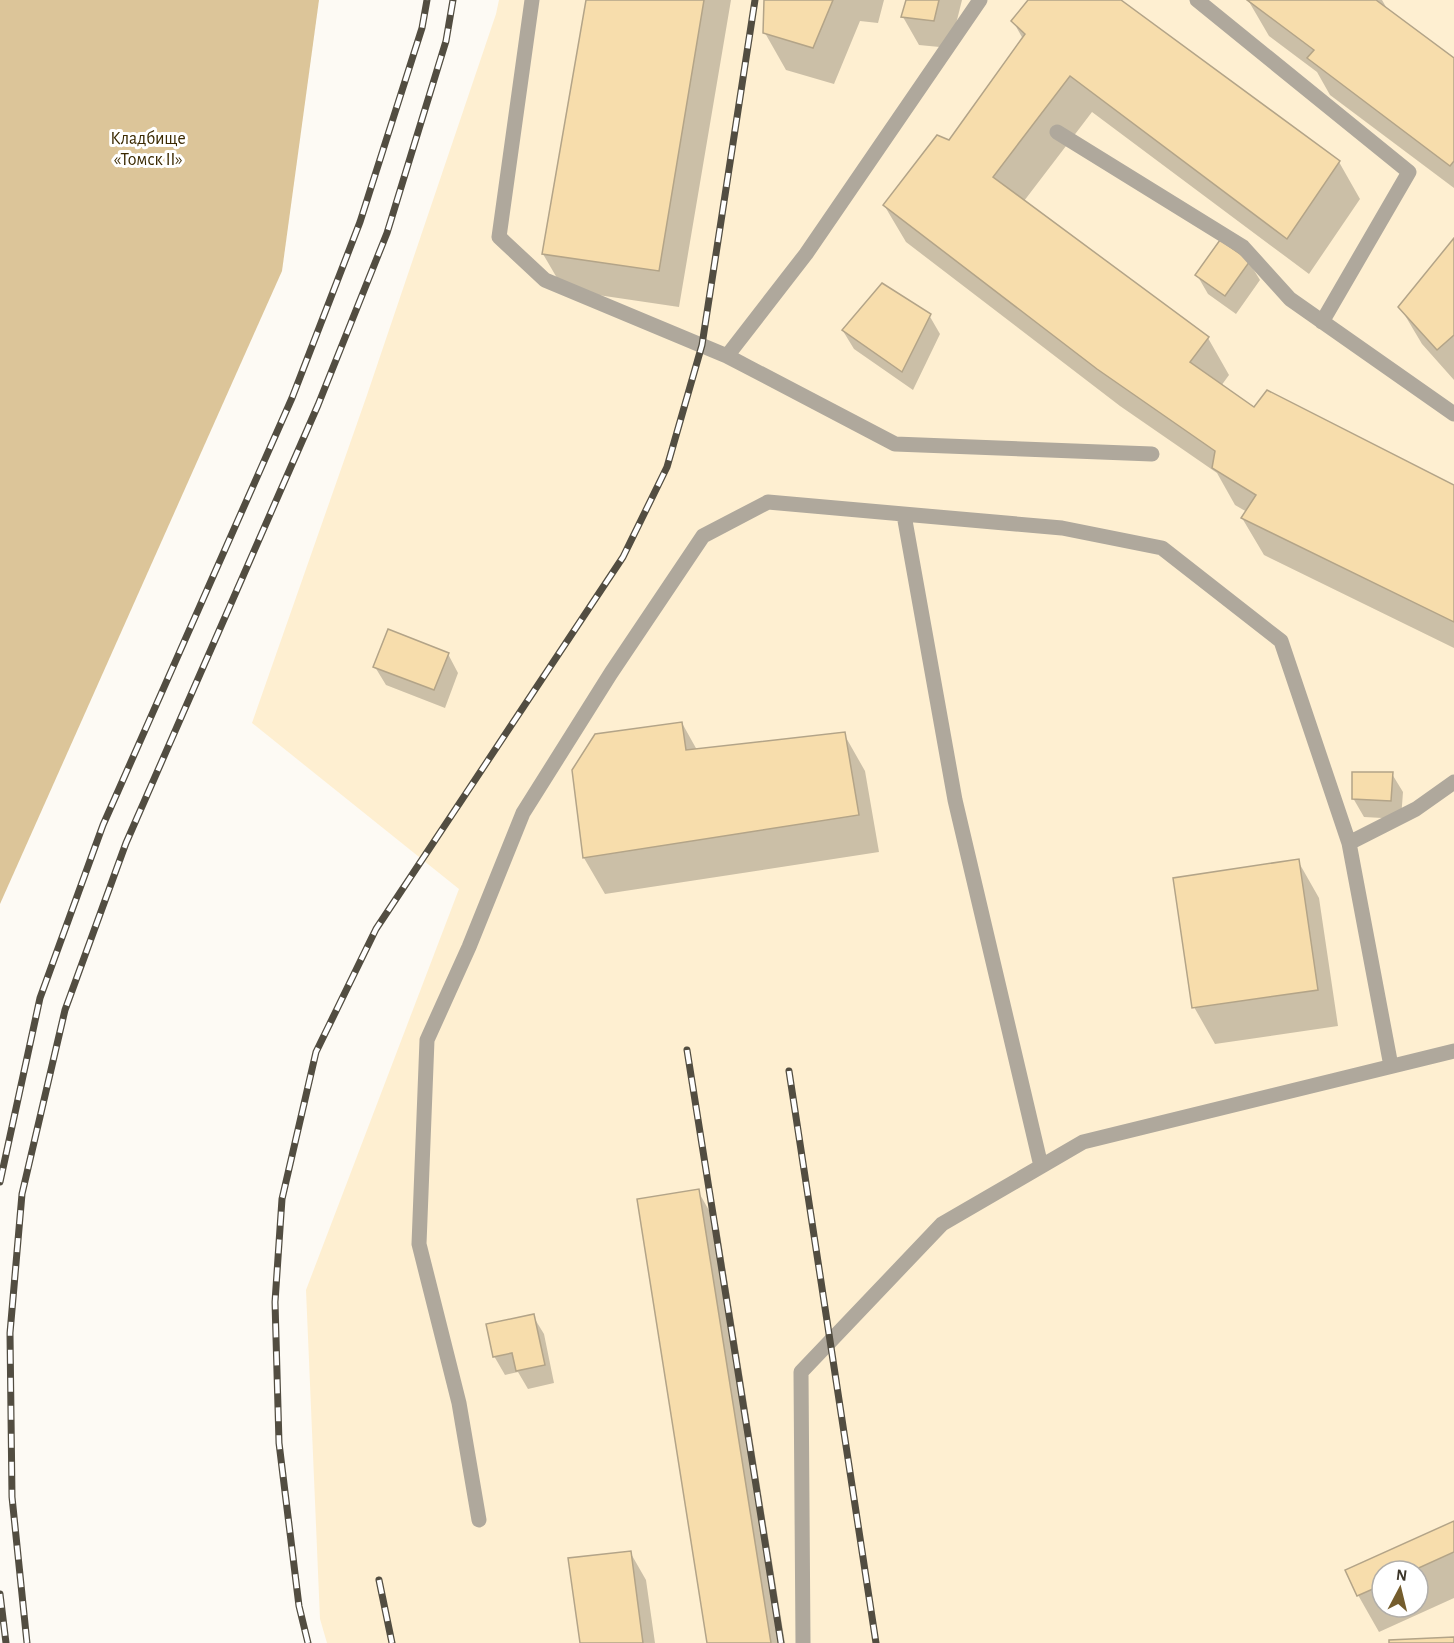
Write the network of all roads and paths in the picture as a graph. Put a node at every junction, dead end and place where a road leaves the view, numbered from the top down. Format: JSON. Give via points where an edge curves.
{"nodes":[{"id":1,"x":532,"y":0,"type":"edge"},
{"id":2,"x":980,"y":0,"type":"edge"},
{"id":3,"x":1197,"y":0,"type":"edge"},
{"id":4,"x":1057,"y":132,"type":"dead end"},
{"id":5,"x":1322,"y":322,"type":"junction"},
{"id":6,"x":726,"y":356,"type":"junction"},
{"id":7,"x":1454,"y":414,"type":"edge"},
{"id":8,"x":1152,"y":454,"type":"dead end"},
{"id":9,"x":904,"y":515,"type":"junction"},
{"id":10,"x":1454,"y":782,"type":"edge"},
{"id":11,"x":1349,"y":843,"type":"junction"},
{"id":12,"x":1454,"y":1052,"type":"edge"},
{"id":13,"x":1391,"y":1066,"type":"junction"},
{"id":14,"x":1041,"y":1166,"type":"junction"},
{"id":15,"x":479,"y":1520,"type":"dead end"},
{"id":16,"x":803,"y":1643,"type":"edge"}],
"edges":[{"from":1,"to":6,"type":"lane","via":[[499,237],[545,280]]},
{"from":2,"to":6,"type":"lane","via":[[806,254]]},
{"from":3,"to":5,"type":"lane","via":[[1409,172]]},
{"from":4,"to":5,"type":"lane","via":[[1244,247],[1290,299]]},
{"from":5,"to":7,"type":"lane"},
{"from":6,"to":8,"type":"lane","via":[[895,444]]},
{"from":9,"to":11,"type":"lane","via":[[1062,528],[1162,548],[1281,641]]},
{"from":9,"to":14,"type":"lane","via":[[955,800]]},
{"from":9,"to":15,"type":"lane","via":[[768,502],[703,536],[523,813],[427,1040],[419,1244],[459,1403]]},
{"from":10,"to":11,"type":"lane","via":[[1416,809]]},
{"from":11,"to":13,"type":"lane"},
{"from":12,"to":13,"type":"lane"},
{"from":13,"to":14,"type":"lane","via":[[1083,1142]]},
{"from":14,"to":16,"type":"lane","via":[[942,1224],[801,1372]]}]}
